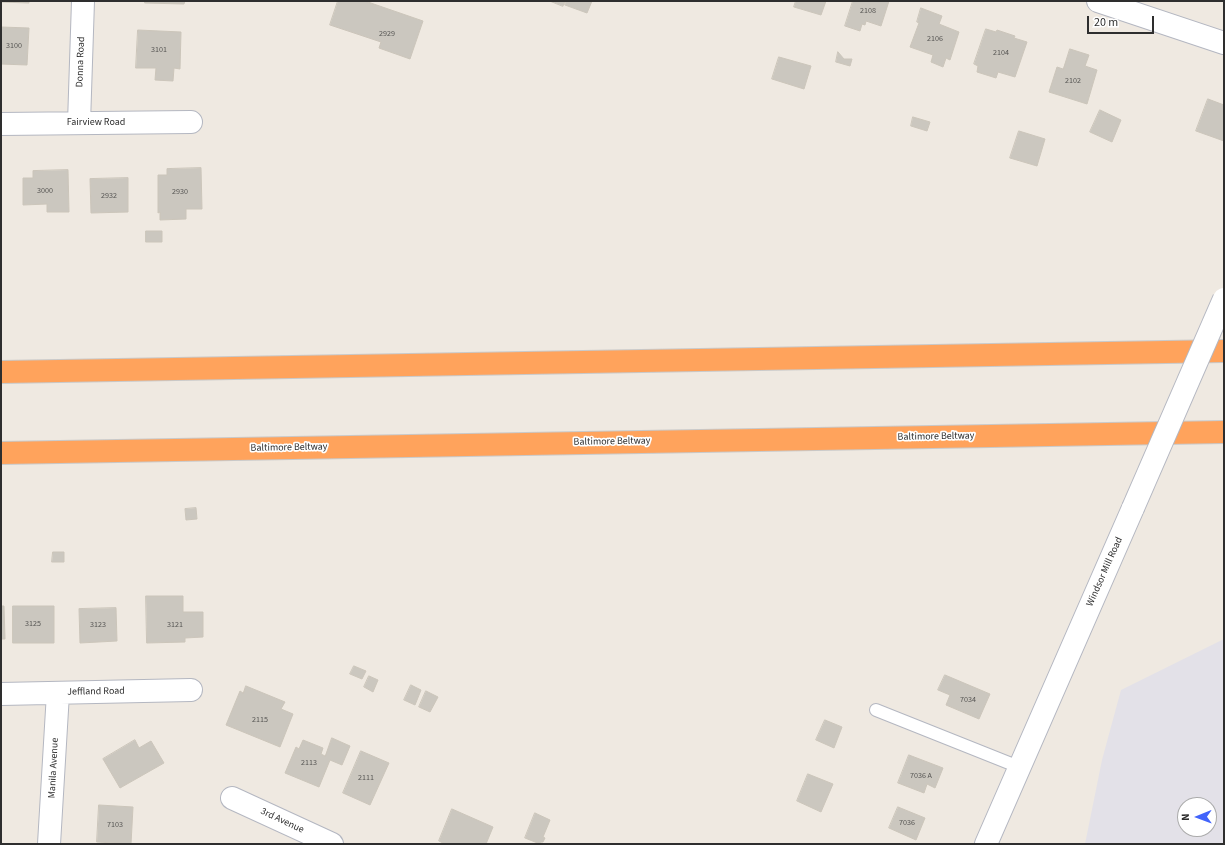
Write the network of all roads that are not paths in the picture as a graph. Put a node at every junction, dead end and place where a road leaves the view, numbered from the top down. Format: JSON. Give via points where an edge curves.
{"nodes":[{"id":1,"x":83,"y":1,"type":"edge"},
{"id":2,"x":1098,"y":1,"type":"edge"},
{"id":3,"x":1224,"y":43,"type":"edge"},
{"id":4,"x":191,"y":122,"type":"dead end"},
{"id":5,"x":79,"y":123,"type":"junction"},
{"id":6,"x":1,"y":124,"type":"edge"},
{"id":7,"x":1224,"y":299,"type":"edge"},
{"id":8,"x":1224,"y":351,"type":"edge"},
{"id":9,"x":1,"y":372,"type":"edge"},
{"id":10,"x":1224,"y":432,"type":"edge"},
{"id":11,"x":1,"y":453,"type":"edge"},
{"id":12,"x":191,"y":690,"type":"dead end"},
{"id":13,"x":58,"y":693,"type":"junction"},
{"id":14,"x":1,"y":694,"type":"edge"},
{"id":15,"x":876,"y":710,"type":"dead end"},
{"id":16,"x":1019,"y":767,"type":"junction"},
{"id":17,"x":232,"y":798,"type":"dead end"},
{"id":18,"x":49,"y":844,"type":"edge"},
{"id":19,"x":332,"y":844,"type":"edge"},
{"id":20,"x":986,"y":844,"type":"edge"}],
"edges":[{"from":1,"to":5,"type":"street","name":"Donna Road"},
{"from":2,"to":3,"type":"street"},
{"from":4,"to":5,"type":"street","name":"Fairview Road"},
{"from":5,"to":6,"type":"street","name":"Fairview Road"},
{"from":7,"to":16,"type":"street","name":"Windsor Mill Road","bridge":true},
{"from":8,"to":9,"type":"highway"},
{"from":10,"to":11,"type":"highway","name":"Baltimore Beltway"},
{"from":12,"to":13,"type":"street","name":"Jeffland Road"},
{"from":13,"to":14,"type":"street","name":"Jeffland Road"},
{"from":13,"to":18,"type":"street","name":"Manila Avenue"},
{"from":15,"to":16,"type":"lane"},
{"from":16,"to":20,"type":"street","name":"Windsor Mill Road"},
{"from":17,"to":19,"type":"street","name":"3rd Avenue"}]}
